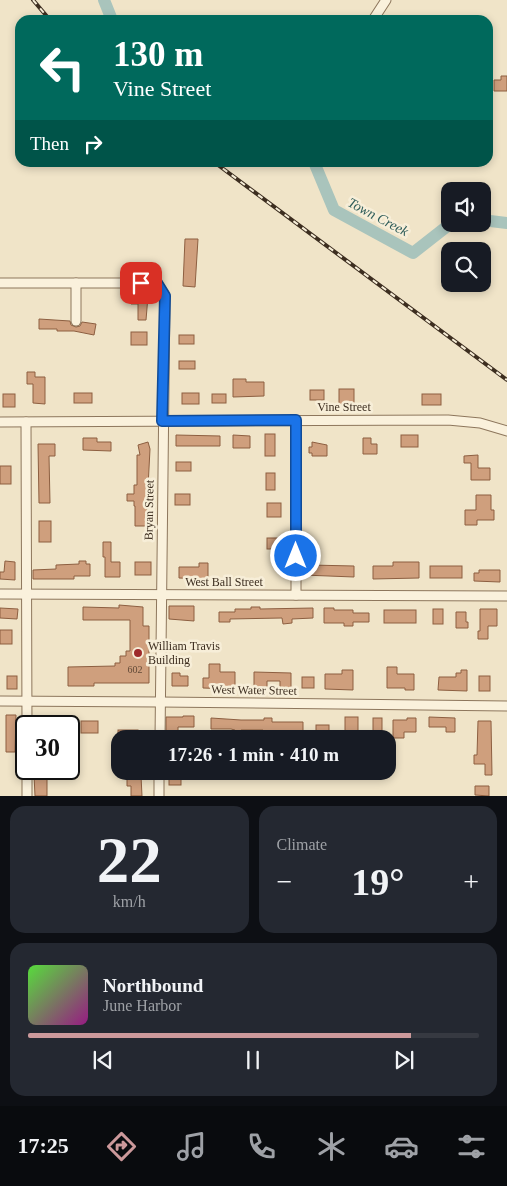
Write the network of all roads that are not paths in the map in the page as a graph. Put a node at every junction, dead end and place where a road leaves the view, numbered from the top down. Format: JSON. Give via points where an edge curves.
{"nodes":[{"id":1,"x":386,"y":0,"type":"edge"},
{"id":2,"x":376,"y":15,"type":"edge"},
{"id":3,"x":0,"y":283,"type":"edge"},
{"id":4,"x":76,"y":283,"type":"junction"},
{"id":5,"x":76,"y":321,"type":"dead end"},
{"id":6,"x":296,"y":420,"type":"junction"},
{"id":7,"x":162,"y":421,"type":"junction"},
{"id":8,"x":0,"y":422,"type":"edge"},
{"id":9,"x":26,"y":422,"type":"junction"},
{"id":10,"x":507,"y":430,"type":"edge"},
{"id":11,"x":0,"y":594,"type":"edge"},
{"id":12,"x":26,"y":594,"type":"junction"},
{"id":13,"x":160,"y":594,"type":"junction"},
{"id":14,"x":296,"y":595,"type":"junction"},
{"id":15,"x":507,"y":596,"type":"edge"},
{"id":16,"x":27,"y":701,"type":"junction"},
{"id":17,"x":0,"y":702,"type":"edge"},
{"id":18,"x":160,"y":702,"type":"junction"},
{"id":19,"x":507,"y":706,"type":"edge"},
{"id":20,"x":27,"y":715,"type":"edge"},
{"id":21,"x":160,"y":730,"type":"edge"},
{"id":22,"x":27,"y":780,"type":"edge"},
{"id":23,"x":159,"y":780,"type":"edge"},
{"id":24,"x":27,"y":796,"type":"edge"},
{"id":25,"x":159,"y":796,"type":"edge"}],
"edges":[{"from":1,"to":2,"type":"street"},
{"from":3,"to":4,"type":"street"},
{"from":4,"to":5,"type":"street"},
{"from":4,"to":7,"type":"street","name":"Bryan Street","via":[[157,283],[165,296]]},
{"from":6,"to":7,"type":"street","name":"Vine Street"},
{"from":6,"to":10,"type":"street","name":"Vine Street","via":[[448,420]]},
{"from":6,"to":14,"type":"street"},
{"from":7,"to":9,"type":"street","name":"Vine Street"},
{"from":7,"to":13,"type":"street","name":"Bryan Street"},
{"from":8,"to":9,"type":"street","name":"Vine Street"},
{"from":9,"to":12,"type":"street"},
{"from":11,"to":12,"type":"street","name":"West Ball Street"},
{"from":12,"to":13,"type":"street","name":"West Ball Street"},
{"from":12,"to":16,"type":"street"},
{"from":13,"to":14,"type":"street","name":"West Ball Street"},
{"from":13,"to":18,"type":"street","name":"Bryan Street"},
{"from":14,"to":15,"type":"street","name":"West Ball Street"},
{"from":16,"to":17,"type":"street","name":"West Water Street"},
{"from":16,"to":18,"type":"street","name":"West Water Street"},
{"from":16,"to":20,"type":"street"},
{"from":18,"to":19,"type":"street","name":"West Water Street"},
{"from":18,"to":21,"type":"street","name":"Bryan Street"},
{"from":22,"to":24,"type":"street"},
{"from":23,"to":25,"type":"street"}]}
